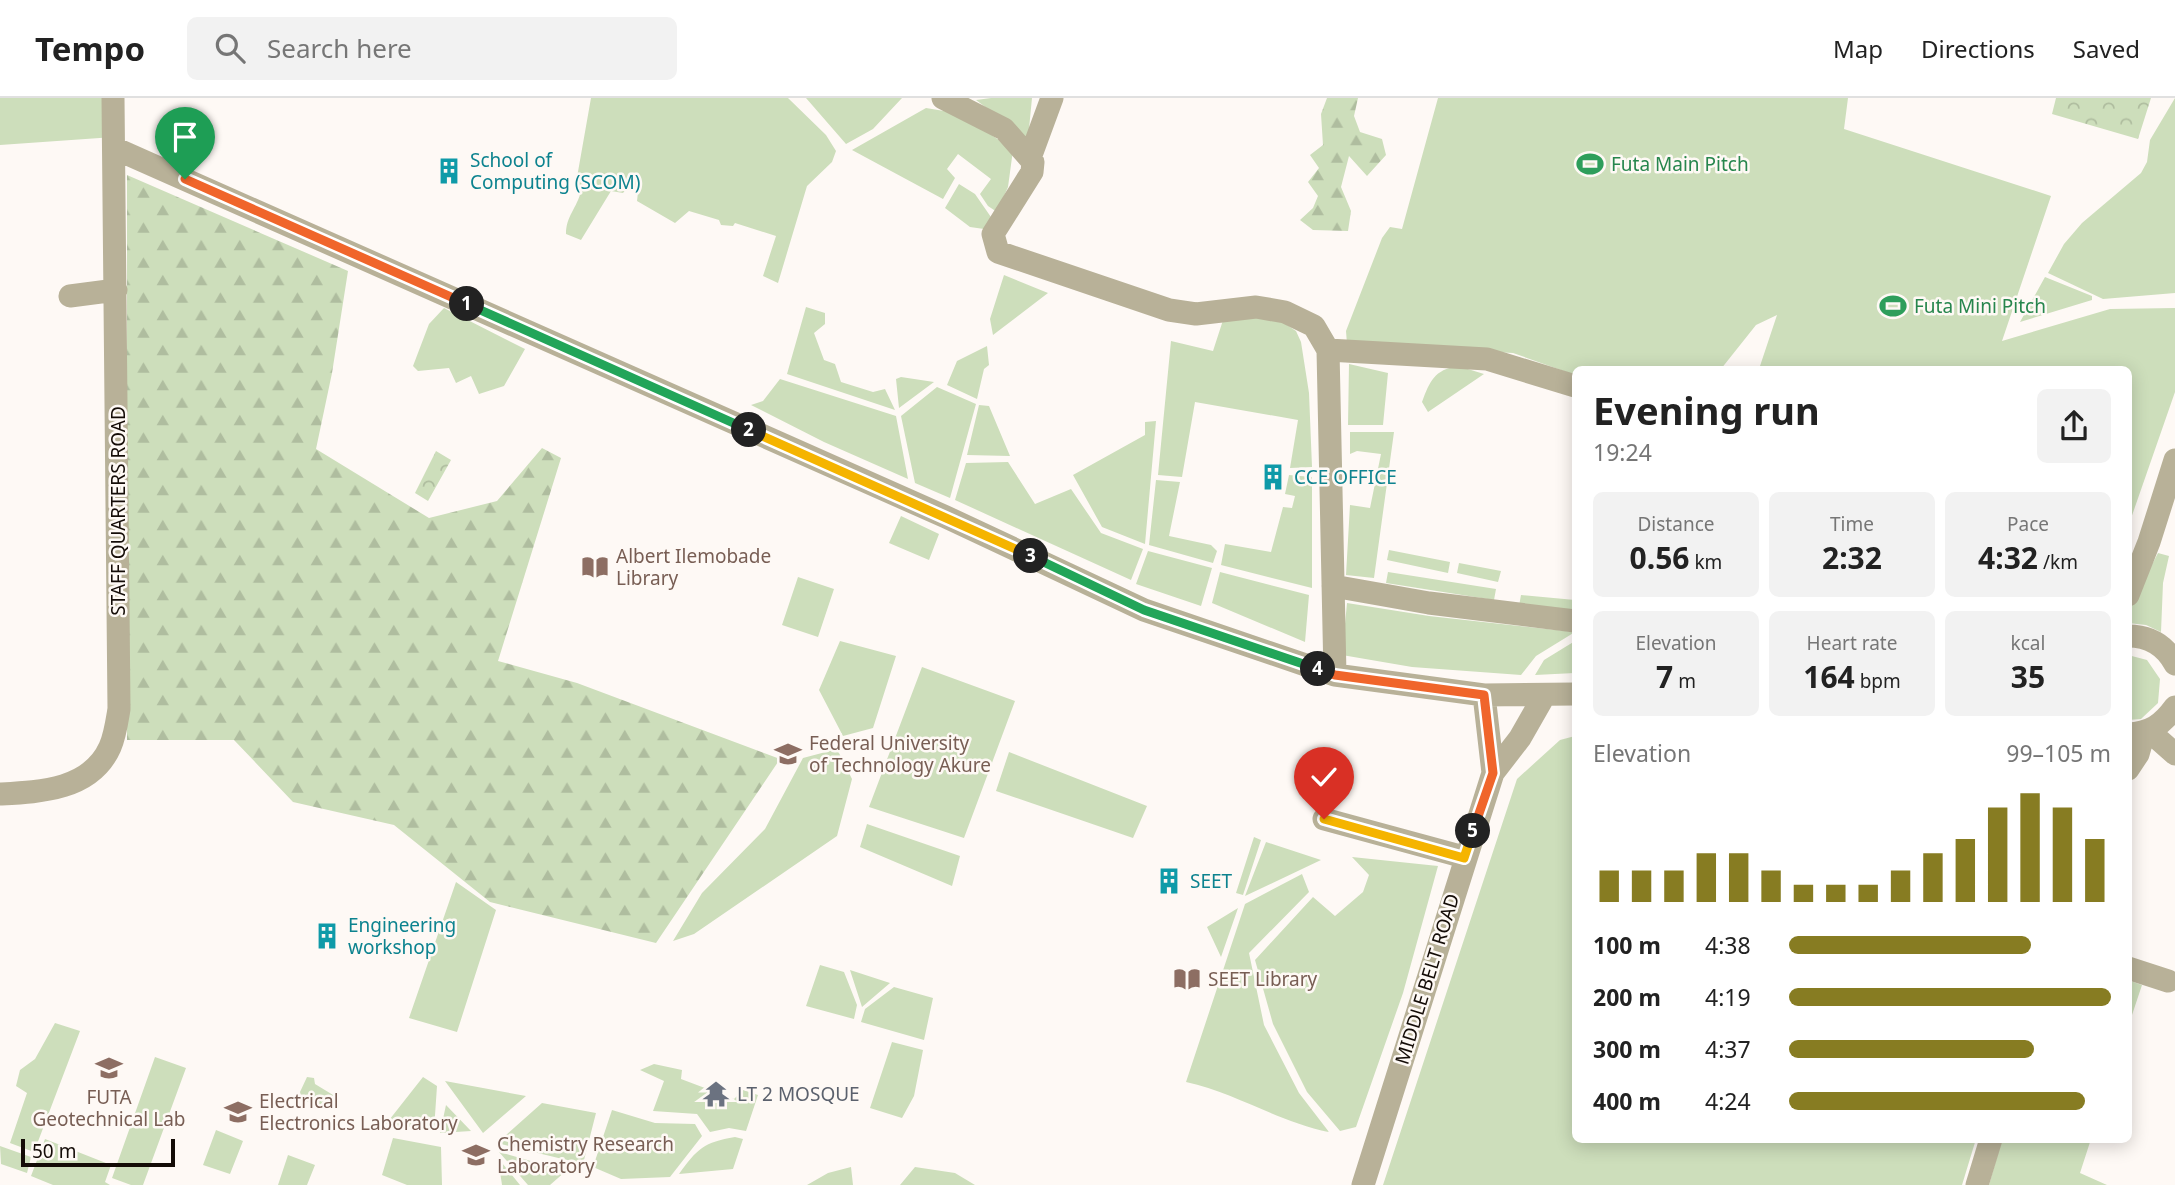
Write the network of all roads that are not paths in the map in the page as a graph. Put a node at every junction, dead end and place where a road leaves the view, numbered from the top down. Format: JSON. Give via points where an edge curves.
{"nodes":[{"id":1,"x":113,"y":98,"type":"edge"},
{"id":2,"x":943,"y":98,"type":"edge"},
{"id":3,"x":1052,"y":98,"type":"edge"},
{"id":4,"x":114,"y":148,"type":"junction"},
{"id":5,"x":1031,"y":155,"type":"junction"},
{"id":6,"x":116,"y":290,"type":"junction"},
{"id":7,"x":70,"y":296,"type":"dead end"},
{"id":8,"x":1328,"y":350,"type":"junction"},
{"id":9,"x":1572,"y":385,"type":"edge"},
{"id":10,"x":2175,"y":460,"type":"edge"},
{"id":11,"x":2132,"y":585,"type":"edge"},
{"id":12,"x":1333,"y":586,"type":"junction"},
{"id":13,"x":1572,"y":621,"type":"edge"},
{"id":14,"x":2132,"y":636,"type":"edge"},
{"id":15,"x":2173,"y":651,"type":"edge"},
{"id":16,"x":1335,"y":675,"type":"junction"},
{"id":17,"x":1572,"y":694,"type":"edge"},
{"id":18,"x":1484,"y":695,"type":"junction"},
{"id":19,"x":1544,"y":696,"type":"junction"},
{"id":20,"x":2175,"y":707,"type":"edge"},
{"id":21,"x":2140,"y":733,"type":"edge"},
{"id":22,"x":2175,"y":754,"type":"edge"},
{"id":23,"x":2132,"y":763,"type":"edge"},
{"id":24,"x":1493,"y":773,"type":"junction"},
{"id":25,"x":0,"y":794,"type":"edge"},
{"id":26,"x":1324,"y":819,"type":"dead end"},
{"id":27,"x":1464,"y":858,"type":"junction"},
{"id":28,"x":2132,"y":969,"type":"edge"},
{"id":29,"x":2168,"y":981,"type":"dead end"},
{"id":30,"x":1990,"y":1143,"type":"edge"},
{"id":31,"x":1363,"y":1185,"type":"edge"},
{"id":32,"x":1977,"y":1185,"type":"edge"}],
"edges":[{"from":1,"to":4,"type":"street","name":"STAFF QUARTERS ROAD"},
{"from":2,"to":5,"type":"street","via":[[1004,130]]},
{"from":3,"to":5,"type":"street"},
{"from":4,"to":6,"type":"street","name":"STAFF QUARTERS ROAD"},
{"from":4,"to":16,"type":"street","via":[[946,517],[1144,610]]},
{"from":5,"to":8,"type":"street","via":[[1032,173],[993,234],[998,252],[1169,310],[1195,314],[1256,307],[1286,312],[1314,326]]},
{"from":6,"to":7,"type":"street"},
{"from":6,"to":25,"type":"street","name":"STAFF QUARTERS ROAD","via":[[119,709],[110,747],[97,767],[77,781],[45,792]]},
{"from":8,"to":9,"type":"street","via":[[1487,359]]},
{"from":8,"to":12,"type":"street"},
{"from":10,"to":11,"type":"street"},
{"from":12,"to":13,"type":"street"},
{"from":12,"to":16,"type":"street"},
{"from":14,"to":15,"type":"street"},
{"from":16,"to":18,"type":"street"},
{"from":17,"to":19,"type":"street"},
{"from":18,"to":19,"type":"street"},
{"from":18,"to":24,"type":"street","name":"MIDDLE BELT ROAD"},
{"from":19,"to":24,"type":"street","name":"MIDDLE BELT ROAD"},
{"from":20,"to":21,"type":"street","via":[[2165,721]]},
{"from":21,"to":22,"type":"street"},
{"from":21,"to":23,"type":"street"},
{"from":24,"to":27,"type":"street","name":"MIDDLE BELT ROAD"},
{"from":26,"to":27,"type":"street"},
{"from":27,"to":31,"type":"street","name":"MIDDLE BELT ROAD"},
{"from":28,"to":29,"type":"street"},
{"from":30,"to":32,"type":"street"}]}
